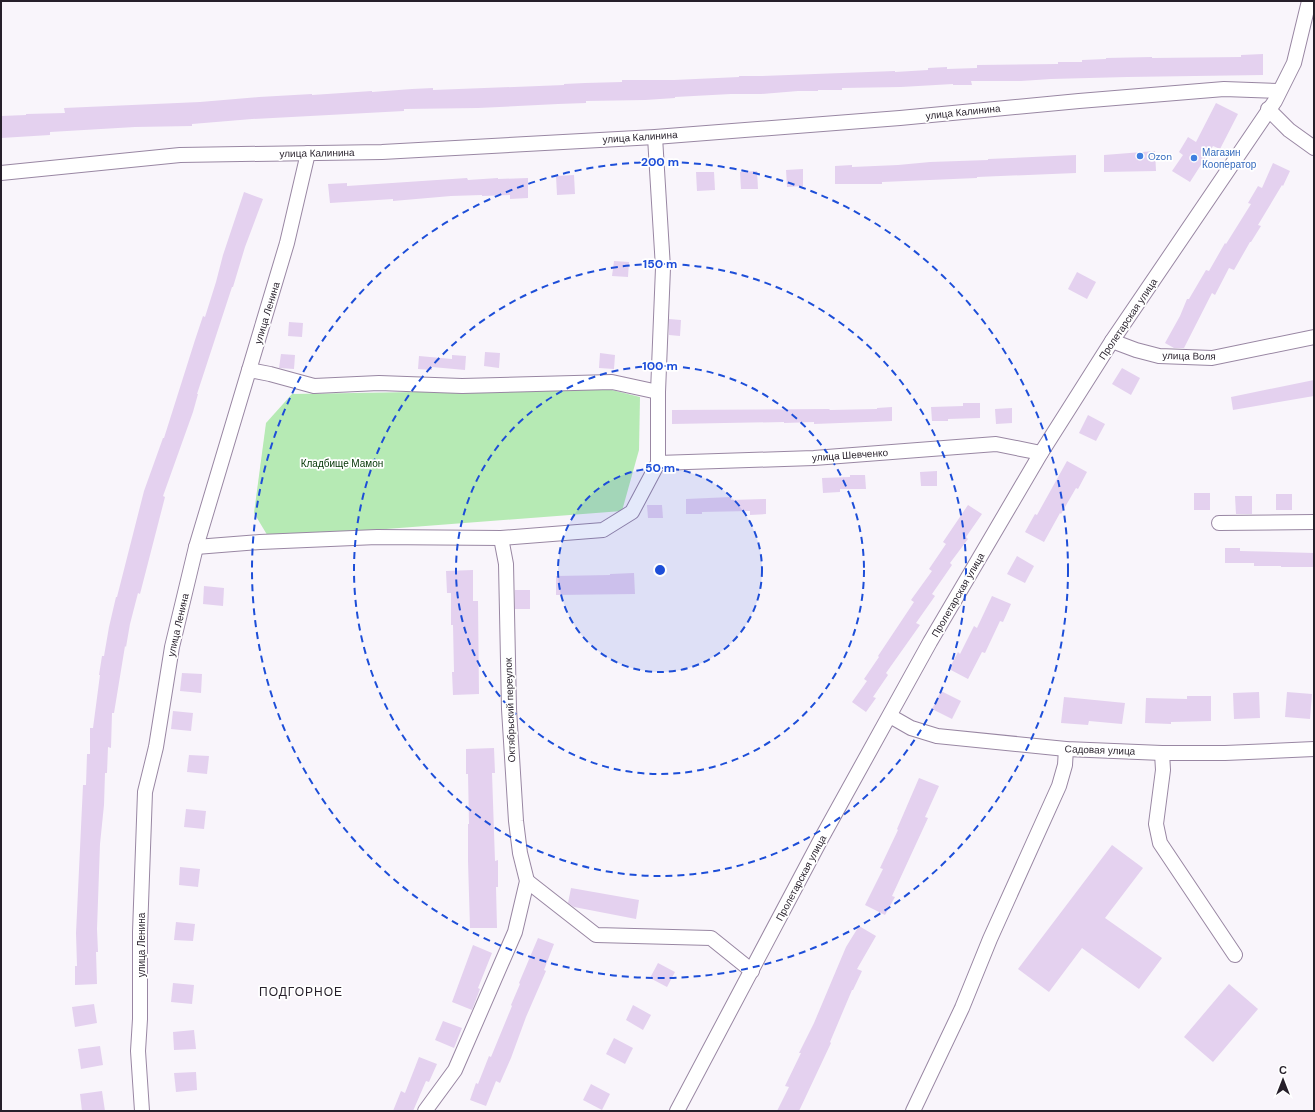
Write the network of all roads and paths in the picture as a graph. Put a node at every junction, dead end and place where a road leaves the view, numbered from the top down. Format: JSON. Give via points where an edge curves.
{"nodes":[{"id":1,"x":1309,"y":1,"type":"edge"},
{"id":2,"x":1274,"y":100,"type":"junction"},
{"id":3,"x":655,"y":137,"type":"junction"},
{"id":4,"x":1314,"y":148,"type":"edge"},
{"id":5,"x":308,"y":153,"type":"junction"},
{"id":6,"x":1,"y":173,"type":"edge"},
{"id":7,"x":1314,"y":337,"type":"edge"},
{"id":8,"x":1112,"y":341,"type":"junction"},
{"id":9,"x":250,"y":370,"type":"junction"},
{"id":10,"x":658,"y":392,"type":"junction"},
{"id":11,"x":1040,"y":453,"type":"junction"},
{"id":12,"x":658,"y":463,"type":"junction"},
{"id":13,"x":1314,"y":522,"type":"edge"},
{"id":14,"x":1219,"y":523,"type":"dead end"},
{"id":15,"x":501,"y":538,"type":"junction"},
{"id":16,"x":196,"y":547,"type":"junction"},
{"id":17,"x":890,"y":716,"type":"junction"},
{"id":18,"x":1066,"y":749,"type":"junction"},
{"id":19,"x":1314,"y":749,"type":"edge"},
{"id":20,"x":1162,"y":753,"type":"junction"},
{"id":21,"x":527,"y":881,"type":"junction"},
{"id":22,"x":1235,"y":955,"type":"dead end"},
{"id":23,"x":752,"y":971,"type":"junction"},
{"id":24,"x":142,"y":1111,"type":"edge"},
{"id":25,"x":425,"y":1111,"type":"edge"},
{"id":26,"x":677,"y":1111,"type":"edge"},
{"id":27,"x":913,"y":1111,"type":"edge"}],
"edges":[{"from":1,"to":2,"type":"street","name":"Пролетарская улица","via":[[1294,63]]},
{"from":2,"to":3,"type":"street","name":"улица Калинина","via":[[1224,89]]},
{"from":2,"to":4,"type":"street","via":[[1289,130]]},
{"from":2,"to":8,"type":"street","name":"Пролетарская улица"},
{"from":3,"to":5,"type":"street","name":"улица Калинина","via":[[382,152]]},
{"from":3,"to":10,"type":"street","via":[[663,268]]},
{"from":5,"to":6,"type":"street","name":"улица Калинина","via":[[180,155]]},
{"from":5,"to":9,"type":"street","name":"улица Ленина","via":[[288,243]]},
{"from":7,"to":8,"type":"street","name":"улица Воля","via":[[1212,358],[1159,356]]},
{"from":8,"to":11,"type":"street","name":"Пролетарская улица"},
{"from":9,"to":10,"type":"street","via":[[314,386],[379,383],[462,386],[612,382]]},
{"from":9,"to":16,"type":"street","name":"улица Ленина"},
{"from":10,"to":12,"type":"street"},
{"from":11,"to":12,"type":"street","name":"улица Шевченко","via":[[996,444],[814,458]]},
{"from":11,"to":17,"type":"street","name":"Пролетарская улица"},
{"from":12,"to":15,"type":"street","via":[[632,512],[603,530]]},
{"from":13,"to":14,"type":"street"},
{"from":15,"to":16,"type":"street","via":[[377,537]]},
{"from":15,"to":21,"type":"street","name":"Октябрьский переулок","via":[[506,564],[509,709],[515,813],[520,853]]},
{"from":16,"to":24,"type":"street","name":"улица Ленина","via":[[172,647],[156,747],[145,792],[138,1051]]},
{"from":17,"to":18,"type":"street","name":"Садовая улица","via":[[911,728],[937,736]]},
{"from":17,"to":23,"type":"street","name":"Пролетарская улица","via":[[821,839]]},
{"from":18,"to":20,"type":"street","name":"Садовая улица"},
{"from":18,"to":27,"type":"street","via":[[1059,786],[962,1008]]},
{"from":19,"to":20,"type":"street","name":"Садовая улица"},
{"from":20,"to":22,"type":"street","via":[[1164,770],[1156,824],[1160,842]]},
{"from":21,"to":23,"type":"street","via":[[596,935],[711,938]]},
{"from":21,"to":25,"type":"street","name":"Октябрьский переулок","via":[[515,932],[455,1070]]},
{"from":23,"to":26,"type":"street","name":"Пролетарская улица"}]}
